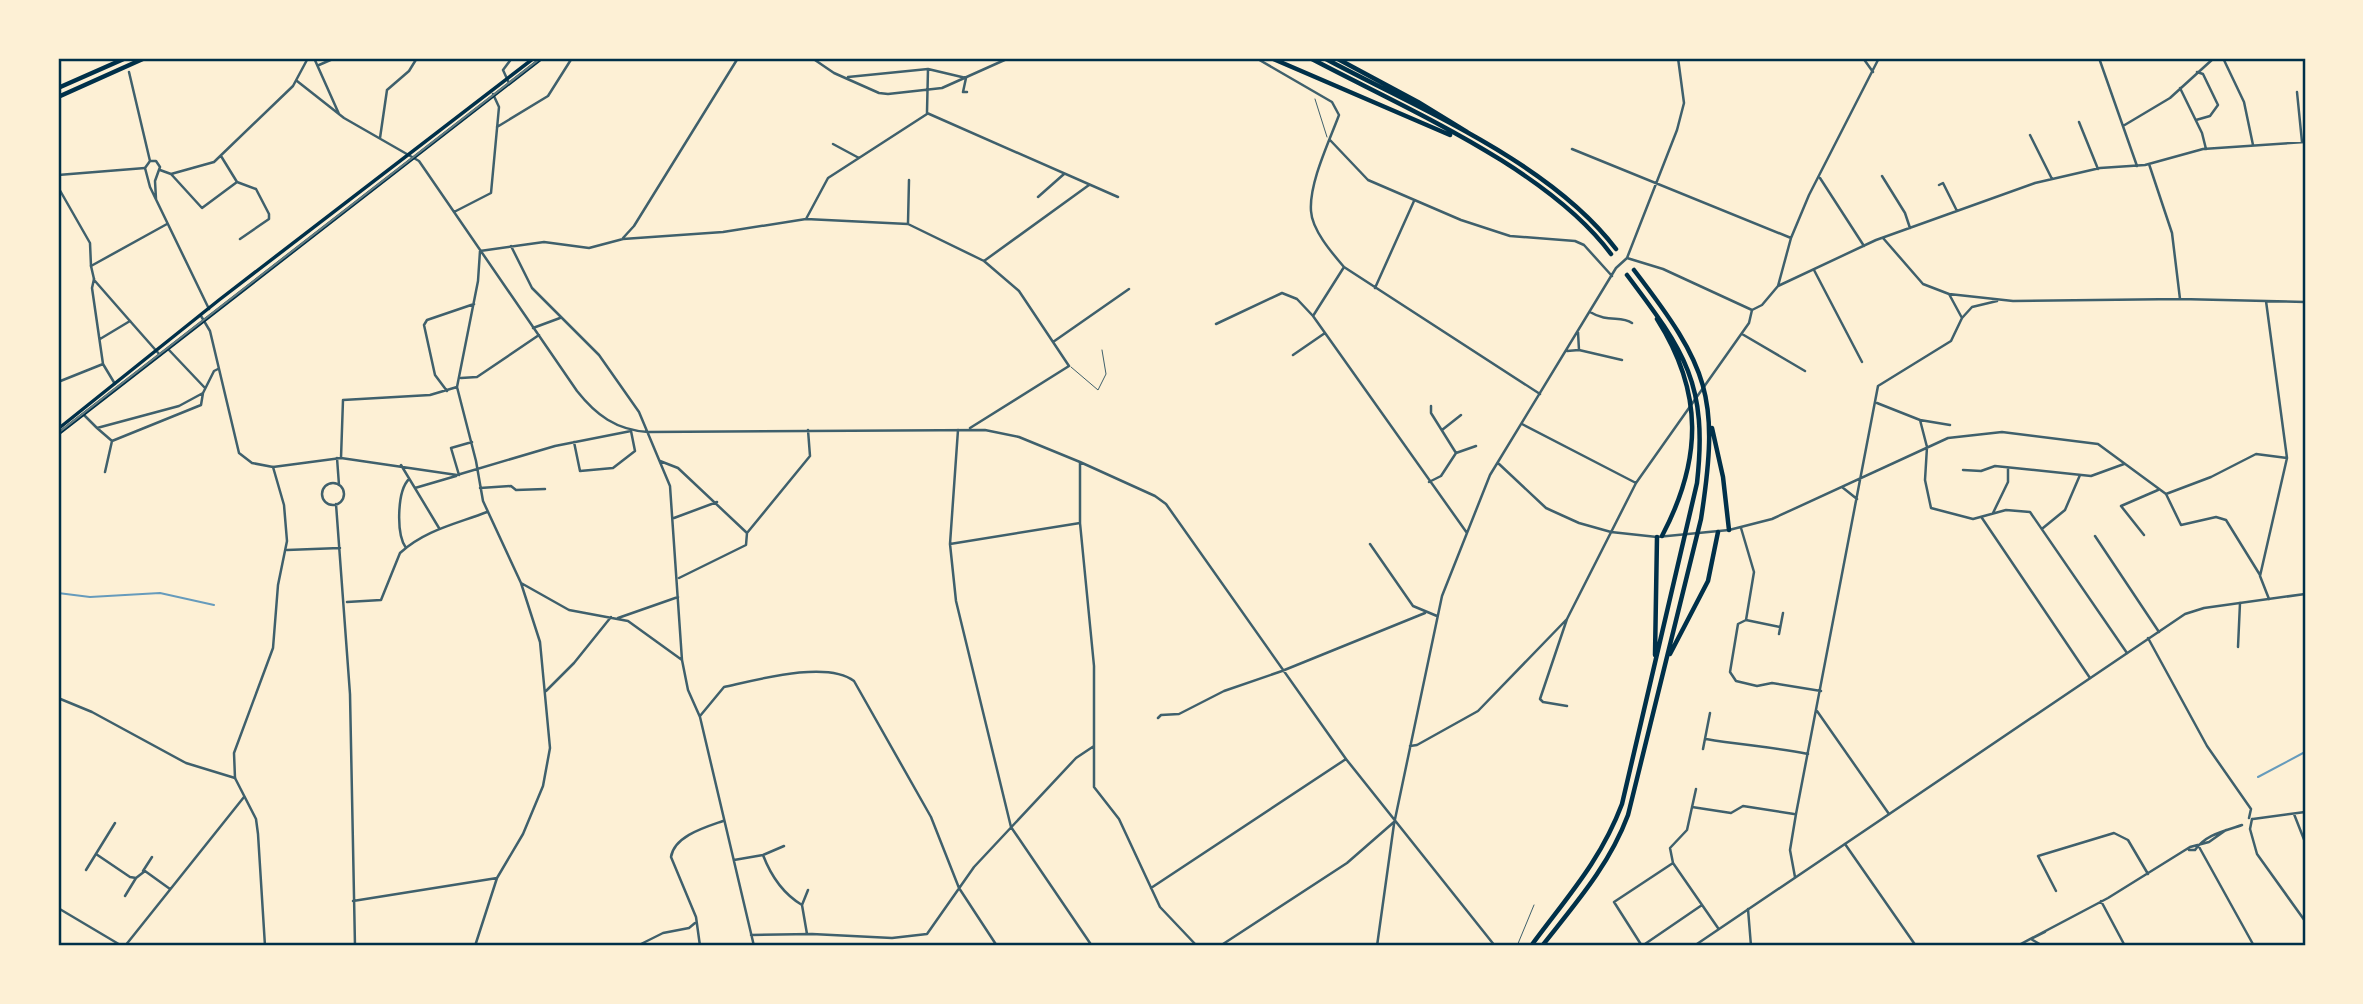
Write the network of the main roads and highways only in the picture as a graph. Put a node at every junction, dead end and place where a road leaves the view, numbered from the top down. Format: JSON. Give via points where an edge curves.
{"nodes":[{"id":1,"x":125,"y":58,"type":"edge"},
{"id":2,"x":145,"y":58,"type":"edge"},
{"id":3,"x":534,"y":58,"type":"edge"},
{"id":4,"x":542,"y":58,"type":"edge"},
{"id":5,"x":1271,"y":58,"type":"edge"},
{"id":6,"x":1310,"y":58,"type":"edge"},
{"id":7,"x":1324,"y":58,"type":"edge"},
{"id":8,"x":1336,"y":58,"type":"edge"},
{"id":9,"x":58,"y":88,"type":"edge"},
{"id":10,"x":493,"y":93,"type":"junction"},
{"id":11,"x":58,"y":97,"type":"edge"},
{"id":12,"x":1473,"y":138,"type":"junction"},
{"id":13,"x":1464,"y":140,"type":"junction"},
{"id":14,"x":412,"y":156,"type":"junction"},
{"id":15,"x":1616,"y":249,"type":"dead end"},
{"id":16,"x":1611,"y":254,"type":"dead end"},
{"id":17,"x":1634,"y":270,"type":"dead end"},
{"id":18,"x":1628,"y":275,"type":"dead end"},
{"id":19,"x":1648,"y":303,"type":"junction"},
{"id":20,"x":1709,"y":413,"type":"junction"},
{"id":21,"x":58,"y":431,"type":"edge"},
{"id":22,"x":1729,"y":530,"type":"road end"},
{"id":23,"x":1718,"y":532,"type":"road end"},
{"id":24,"x":1665,"y":664,"type":"junction"},
{"id":25,"x":1653,"y":673,"type":"junction"},
{"id":26,"x":1531,"y":946,"type":"edge"},
{"id":27,"x":1542,"y":946,"type":"edge"}],
"edges":[{"from":1,"to":9,"type":"highway"},
{"from":2,"to":11,"type":"highway"},
{"from":3,"to":10,"type":"main road"},
{"from":4,"to":10,"type":"main road"},
{"from":5,"to":13,"type":"highway"},
{"from":6,"to":13,"type":"highway"},
{"from":7,"to":12,"type":"highway"},
{"from":8,"to":12,"type":"highway","via":[[1451,121]]},
{"from":10,"to":14,"type":"main road"},
{"from":12,"to":15,"type":"highway","via":[[1561,193]]},
{"from":13,"to":16,"type":"highway","via":[[1545,189],[1587,225]]},
{"from":14,"to":21,"type":"main road","via":[[241,283]]},
{"from":14,"to":21,"type":"main road","via":[[161,356]]},
{"from":17,"to":20,"type":"highway","via":[[1690,350],[1702,375]]},
{"from":18,"to":19,"type":"highway"},
{"from":19,"to":25,"type":"highway","via":[[1678,359],[1692,419],[1690,471],[1660,537]]},
{"from":19,"to":25,"type":"highway","via":[[1673,336],[1693,379],[1702,444]]},
{"from":20,"to":22,"type":"highway"},
{"from":20,"to":24,"type":"highway","via":[[1711,445],[1701,519]]},
{"from":23,"to":24,"type":"highway","via":[[1708,581]]},
{"from":24,"to":27,"type":"highway","via":[[1636,789],[1619,839],[1598,875]]},
{"from":25,"to":26,"type":"highway","via":[[1610,835],[1595,863]]}]}
